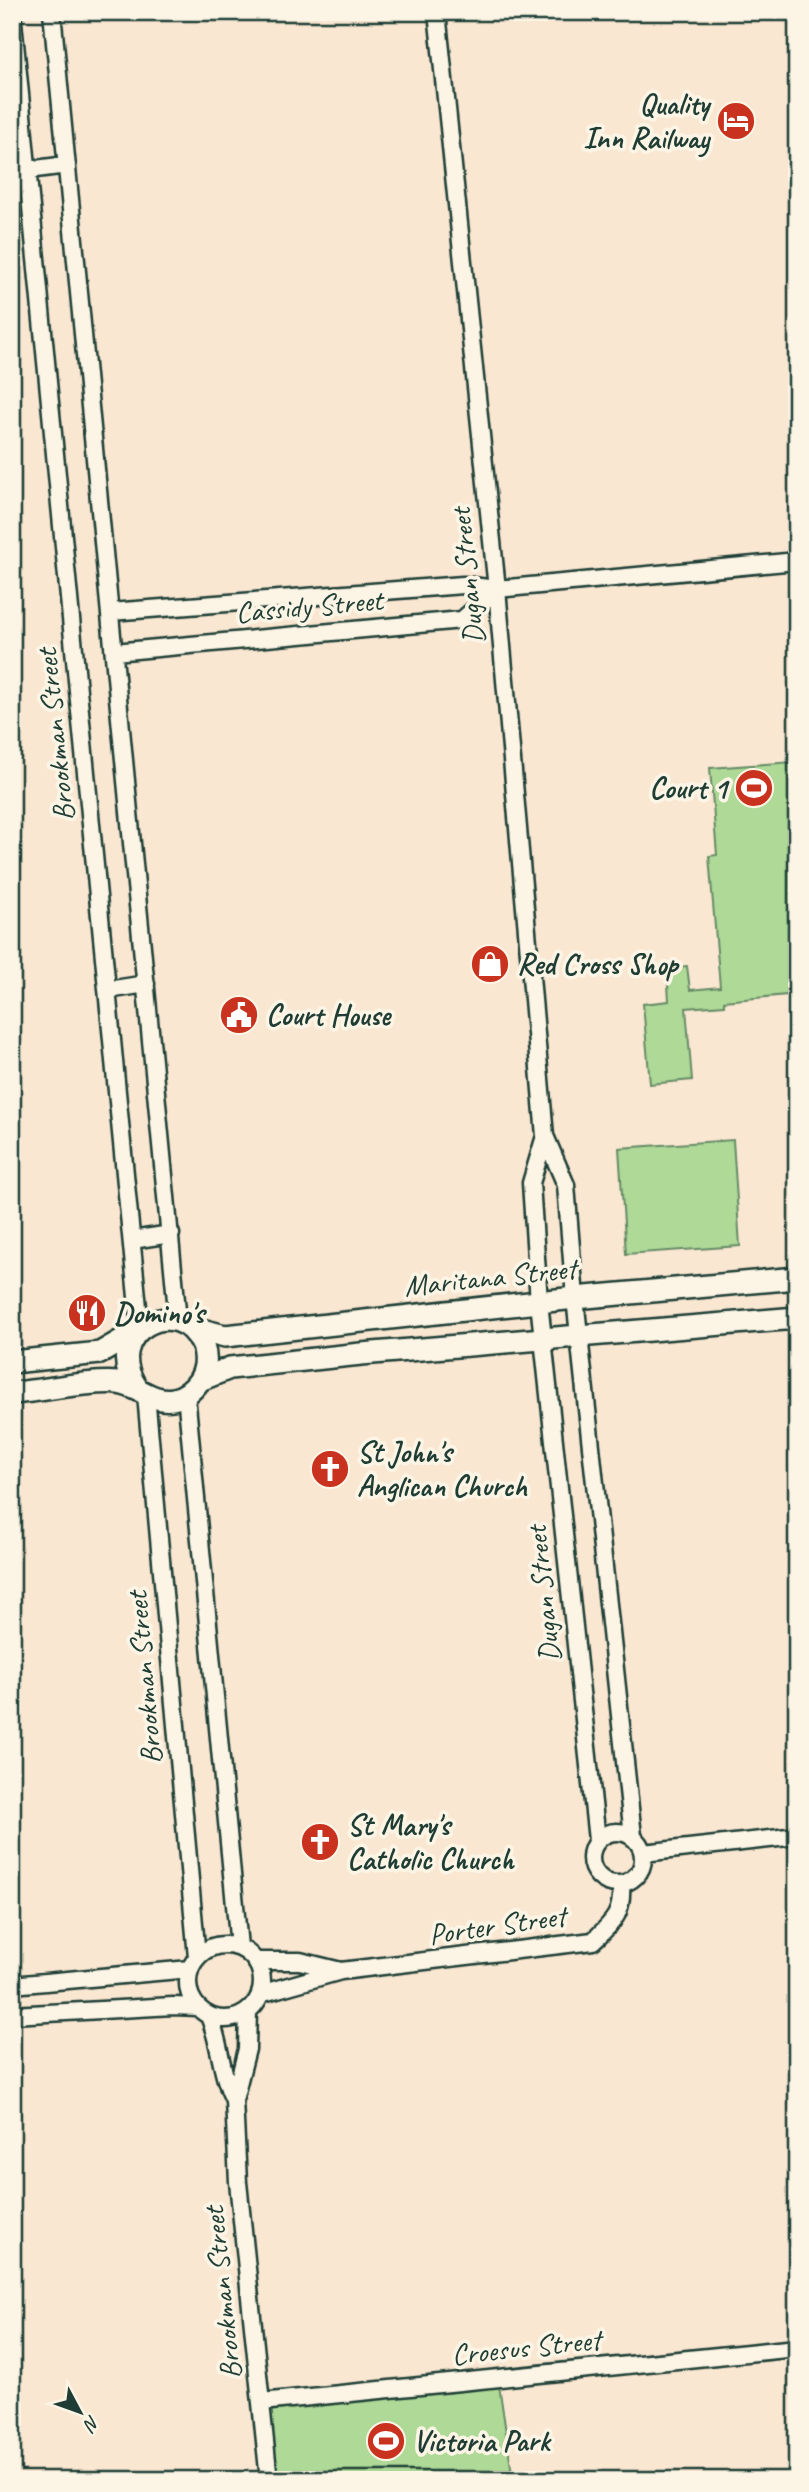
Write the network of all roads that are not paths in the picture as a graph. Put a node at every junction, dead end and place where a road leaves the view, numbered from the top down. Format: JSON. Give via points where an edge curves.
{"nodes":[{"id":1,"x":12,"y":12,"type":"edge"},
{"id":2,"x":52,"y":12,"type":"edge"},
{"id":3,"x":436,"y":12,"type":"edge"},
{"id":4,"x":67,"y":165,"type":"junction"},
{"id":5,"x":28,"y":170,"type":"junction"},
{"id":6,"x":797,"y":561,"type":"edge"},
{"id":7,"x":497,"y":589,"type":"junction"},
{"id":8,"x":110,"y":612,"type":"junction"},
{"id":9,"x":114,"y":652,"type":"junction"},
{"id":10,"x":146,"y":984,"type":"junction"},
{"id":11,"x":108,"y":990,"type":"junction"},
{"id":12,"x":545,"y":1136,"type":"junction"},
{"id":13,"x":171,"y":1234,"type":"junction"},
{"id":14,"x":132,"y":1240,"type":"junction"},
{"id":15,"x":797,"y":1278,"type":"edge"},
{"id":16,"x":575,"y":1298,"type":"junction"},
{"id":17,"x":539,"y":1302,"type":"junction"},
{"id":18,"x":797,"y":1318,"type":"edge"},
{"id":19,"x":184,"y":1324,"type":"junction"},
{"id":20,"x":138,"y":1330,"type":"junction"},
{"id":21,"x":578,"y":1334,"type":"junction"},
{"id":22,"x":544,"y":1337,"type":"junction"},
{"id":23,"x":12,"y":1362,"type":"edge"},
{"id":24,"x":193,"y":1387,"type":"junction"},
{"id":25,"x":141,"y":1391,"type":"junction"},
{"id":26,"x":12,"y":1394,"type":"edge"},
{"id":27,"x":633,"y":1836,"type":"junction"},
{"id":28,"x":797,"y":1836,"type":"edge"},
{"id":29,"x":597,"y":1840,"type":"junction"},
{"id":30,"x":643,"y":1853,"type":"junction"},
{"id":31,"x":621,"y":1884,"type":"junction"},
{"id":32,"x":239,"y":1947,"type":"junction"},
{"id":33,"x":257,"y":1961,"type":"junction"},
{"id":34,"x":194,"y":1963,"type":"junction"},
{"id":35,"x":341,"y":1971,"type":"junction"},
{"id":36,"x":12,"y":1985,"type":"edge"},
{"id":37,"x":260,"y":1994,"type":"junction"},
{"id":38,"x":248,"y":2011,"type":"junction"},
{"id":39,"x":203,"y":2012,"type":"junction"},
{"id":40,"x":12,"y":2015,"type":"edge"},
{"id":41,"x":234,"y":2100,"type":"junction"},
{"id":42,"x":797,"y":2348,"type":"edge"},
{"id":43,"x":261,"y":2402,"type":"junction"},
{"id":44,"x":269,"y":2480,"type":"edge"}],
"edges":[{"from":1,"to":5,"type":"street","name":"Brookman Street"},
{"from":2,"to":4,"type":"street"},
{"from":3,"to":7,"type":"street","name":"Dugan Street"},
{"from":4,"to":5,"type":"street"},
{"from":4,"to":8,"type":"street"},
{"from":5,"to":11,"type":"street","name":"Brookman Street"},
{"from":6,"to":7,"type":"street","name":"Cassidy Street"},
{"from":7,"to":8,"type":"street","name":"Cassidy Street","via":[[463,585]]},
{"from":7,"to":9,"type":"street","name":"Cassidy Street","via":[[462,620]]},
{"from":7,"to":12,"type":"street","name":"Dugan Street"},
{"from":8,"to":9,"type":"street"},
{"from":9,"to":10,"type":"street"},
{"from":10,"to":11,"type":"street"},
{"from":10,"to":13,"type":"street"},
{"from":11,"to":14,"type":"street","name":"Brookman Street"},
{"from":12,"to":16,"type":"street","name":"Dugan Street","via":[[566,1185]]},
{"from":12,"to":17,"type":"street","name":"Dugan Street","via":[[531,1183]]},
{"from":13,"to":14,"type":"street"},
{"from":13,"to":19,"type":"street"},
{"from":14,"to":20,"type":"street","name":"Brookman Street"},
{"from":15,"to":16,"type":"main road","name":"Maritana Street"},
{"from":16,"to":17,"type":"main road","name":"Maritana Street"},
{"from":16,"to":21,"type":"street","name":"Dugan Street"},
{"from":17,"to":19,"type":"main road","name":"Maritana Street","via":[[225,1336]]},
{"from":17,"to":22,"type":"street","name":"Dugan Street"},
{"from":18,"to":21,"type":"main road"},
{"from":19,"to":20,"type":"main road","via":[[166,1319]]},
{"from":19,"to":24,"type":"main road","via":[[199,1337],[205,1351],[205,1365]]},
{"from":20,"to":23,"type":"main road","via":[[100,1353]]},
{"from":20,"to":25,"type":"main road","via":[[126,1349],[125,1363]]},
{"from":21,"to":22,"type":"main road"},
{"from":21,"to":27,"type":"street","name":"Dugan Street"},
{"from":22,"to":24,"type":"main road","via":[[230,1368]]},
{"from":22,"to":29,"type":"street","name":"Dugan Street"},
{"from":24,"to":25,"type":"main road","via":[[160,1399]]},
{"from":24,"to":32,"type":"street"},
{"from":25,"to":26,"type":"main road","via":[[117,1383]]},
{"from":25,"to":34,"type":"street","name":"Brookman Street"},
{"from":27,"to":29,"type":"street","via":[[614,1831]]},
{"from":27,"to":30,"type":"street"},
{"from":28,"to":30,"type":"street"},
{"from":29,"to":31,"type":"street","via":[[592,1864],[597,1876]]},
{"from":30,"to":31,"type":"street","via":[[642,1867],[634,1879]]},
{"from":31,"to":35,"type":"street","name":"Porter Street","via":[[622,1905],[612,1923],[593,1941]]},
{"from":32,"to":33,"type":"street"},
{"from":32,"to":34,"type":"street","via":[[221,1944],[208,1948]]},
{"from":33,"to":35,"type":"street","name":"Porter Street","via":[[300,1961]]},
{"from":33,"to":37,"type":"street","via":[[262,1974]]},
{"from":34,"to":36,"type":"street"},
{"from":34,"to":39,"type":"street","via":[[188,1982],[191,1996]]},
{"from":35,"to":37,"type":"street","name":"Porter Street"},
{"from":37,"to":38,"type":"street"},
{"from":38,"to":39,"type":"street","via":[[222,2019]]},
{"from":38,"to":41,"type":"street","name":"Brookman Street","via":[[247,2049]]},
{"from":39,"to":40,"type":"street","via":[[173,2006]]},
{"from":39,"to":41,"type":"street","name":"Brookman Street","via":[[216,2031],[223,2077]]},
{"from":41,"to":43,"type":"street","name":"Brookman Street"},
{"from":42,"to":43,"type":"street","name":"Croesus Street"},
{"from":43,"to":44,"type":"street","name":"Brookman Street"}]}
